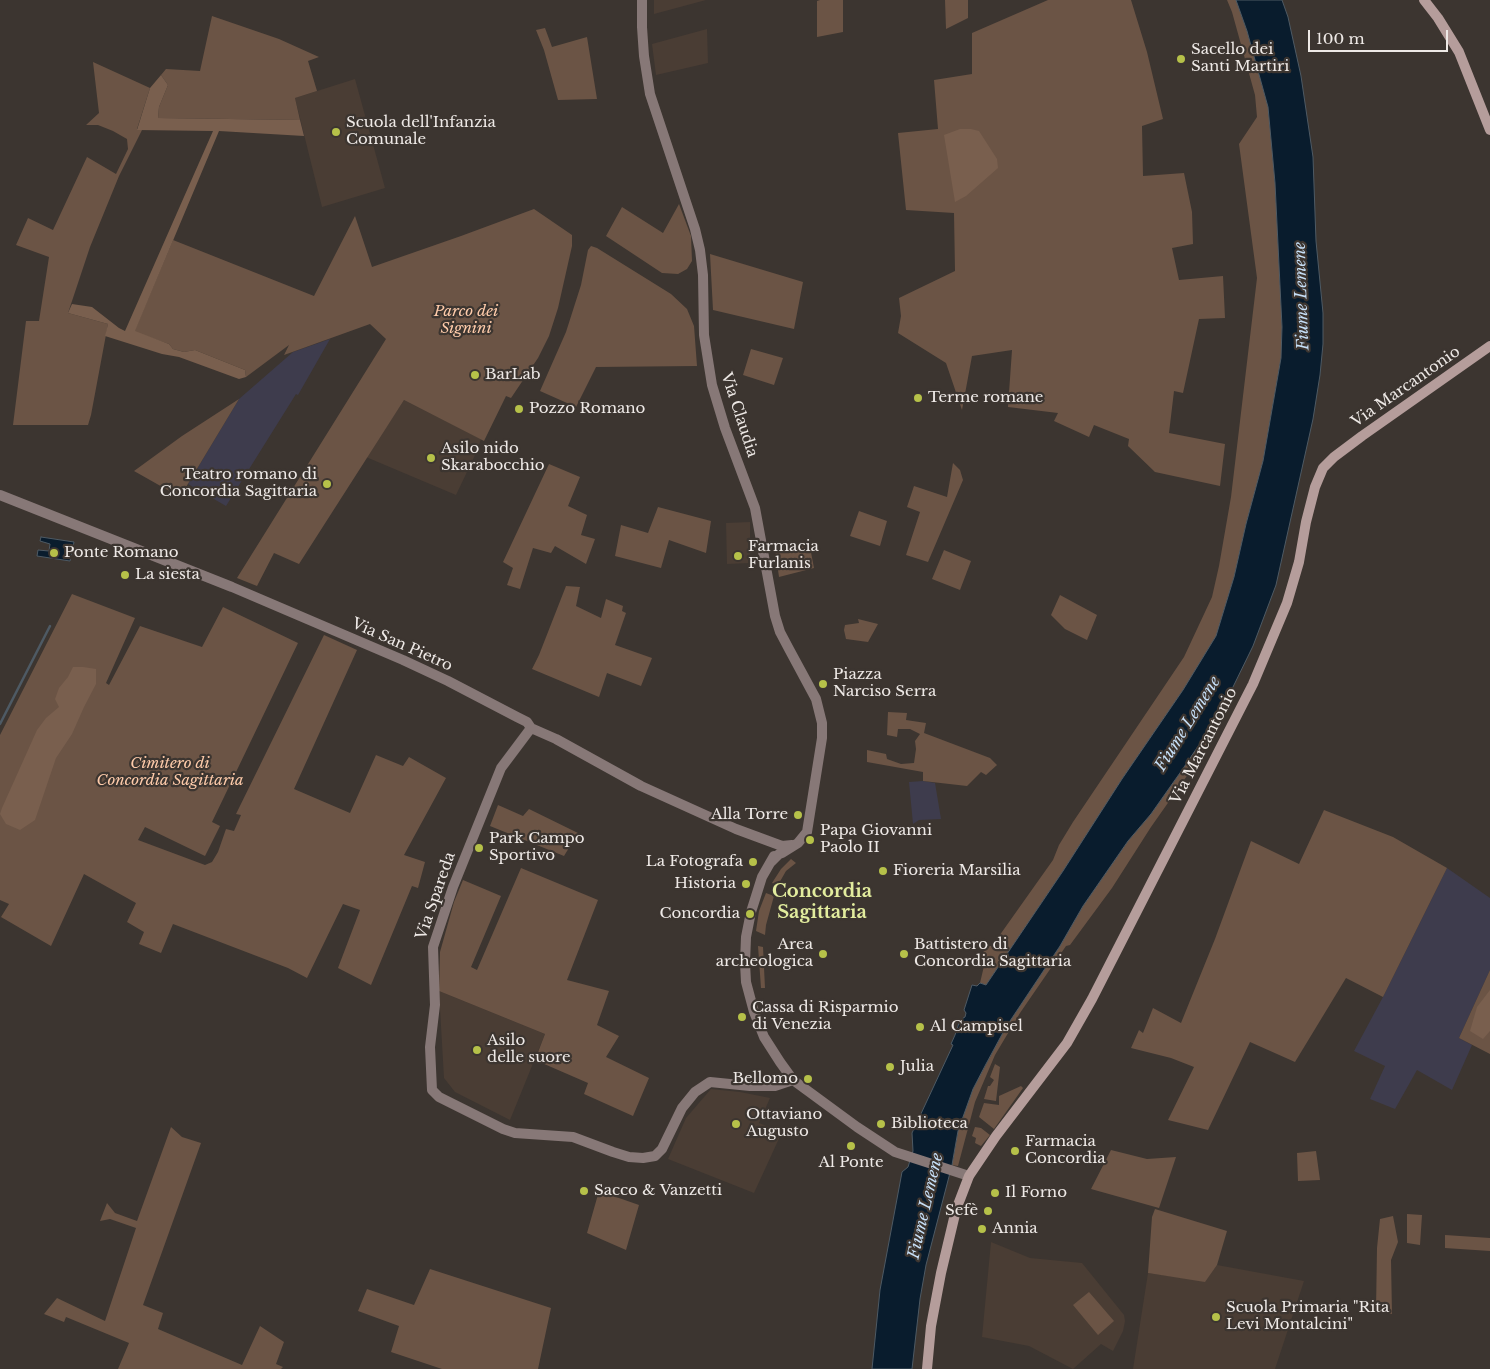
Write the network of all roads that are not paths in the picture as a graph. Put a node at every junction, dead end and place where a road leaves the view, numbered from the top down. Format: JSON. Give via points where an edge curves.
{"nodes":[{"id":1,"x":642,"y":0,"type":"edge"},
{"id":2,"x":1424,"y":0,"type":"edge"},
{"id":3,"x":1490,"y":130,"type":"edge"},
{"id":4,"x":1490,"y":346,"type":"edge"},
{"id":5,"x":0,"y":496,"type":"edge"},
{"id":6,"x":531,"y":728,"type":"junction"},
{"id":7,"x":780,"y":849,"type":"junction"},
{"id":8,"x":792,"y":1080,"type":"junction"},
{"id":9,"x":969,"y":1176,"type":"junction"},
{"id":10,"x":927,"y":1369,"type":"edge"}],
"edges":[{"from":1,"to":7,"type":"street","name":"Via Claudia","via":[[643,48],[649,86],[700,250],[704,335],[712,386],[755,508],[780,632],[816,699],[821,716],[822,738],[807,832],[798,843]]},
{"from":2,"to":3,"type":"main road","via":[[1459,52]]},
{"from":4,"to":9,"type":"main road","name":"Via Marcantonio","via":[[1362,436],[1323,468],[1315,487],[1300,562],[1287,603],[1253,684],[1067,1043]]},
{"from":5,"to":6,"type":"street","name":"Via San Pietro","via":[[232,586],[403,660],[517,717]]},
{"from":6,"to":7,"type":"street","name":"Via San Pietro","via":[[657,794]]},
{"from":6,"to":8,"type":"street","name":"Via Spareda","via":[[501,768],[433,947],[432,1090],[439,1097],[515,1133],[573,1137],[628,1157],[643,1158],[655,1156],[662,1149],[682,1108],[694,1092],[710,1082],[775,1086]]},
{"from":7,"to":8,"type":"street","via":[[762,877],[751,912],[745,963],[746,982],[764,1037]]},
{"from":8,"to":9,"type":"street","via":[[896,1152]]},
{"from":9,"to":10,"type":"main road","name":"Via Marcantonio","via":[[956,1210],[941,1273]]}]}
